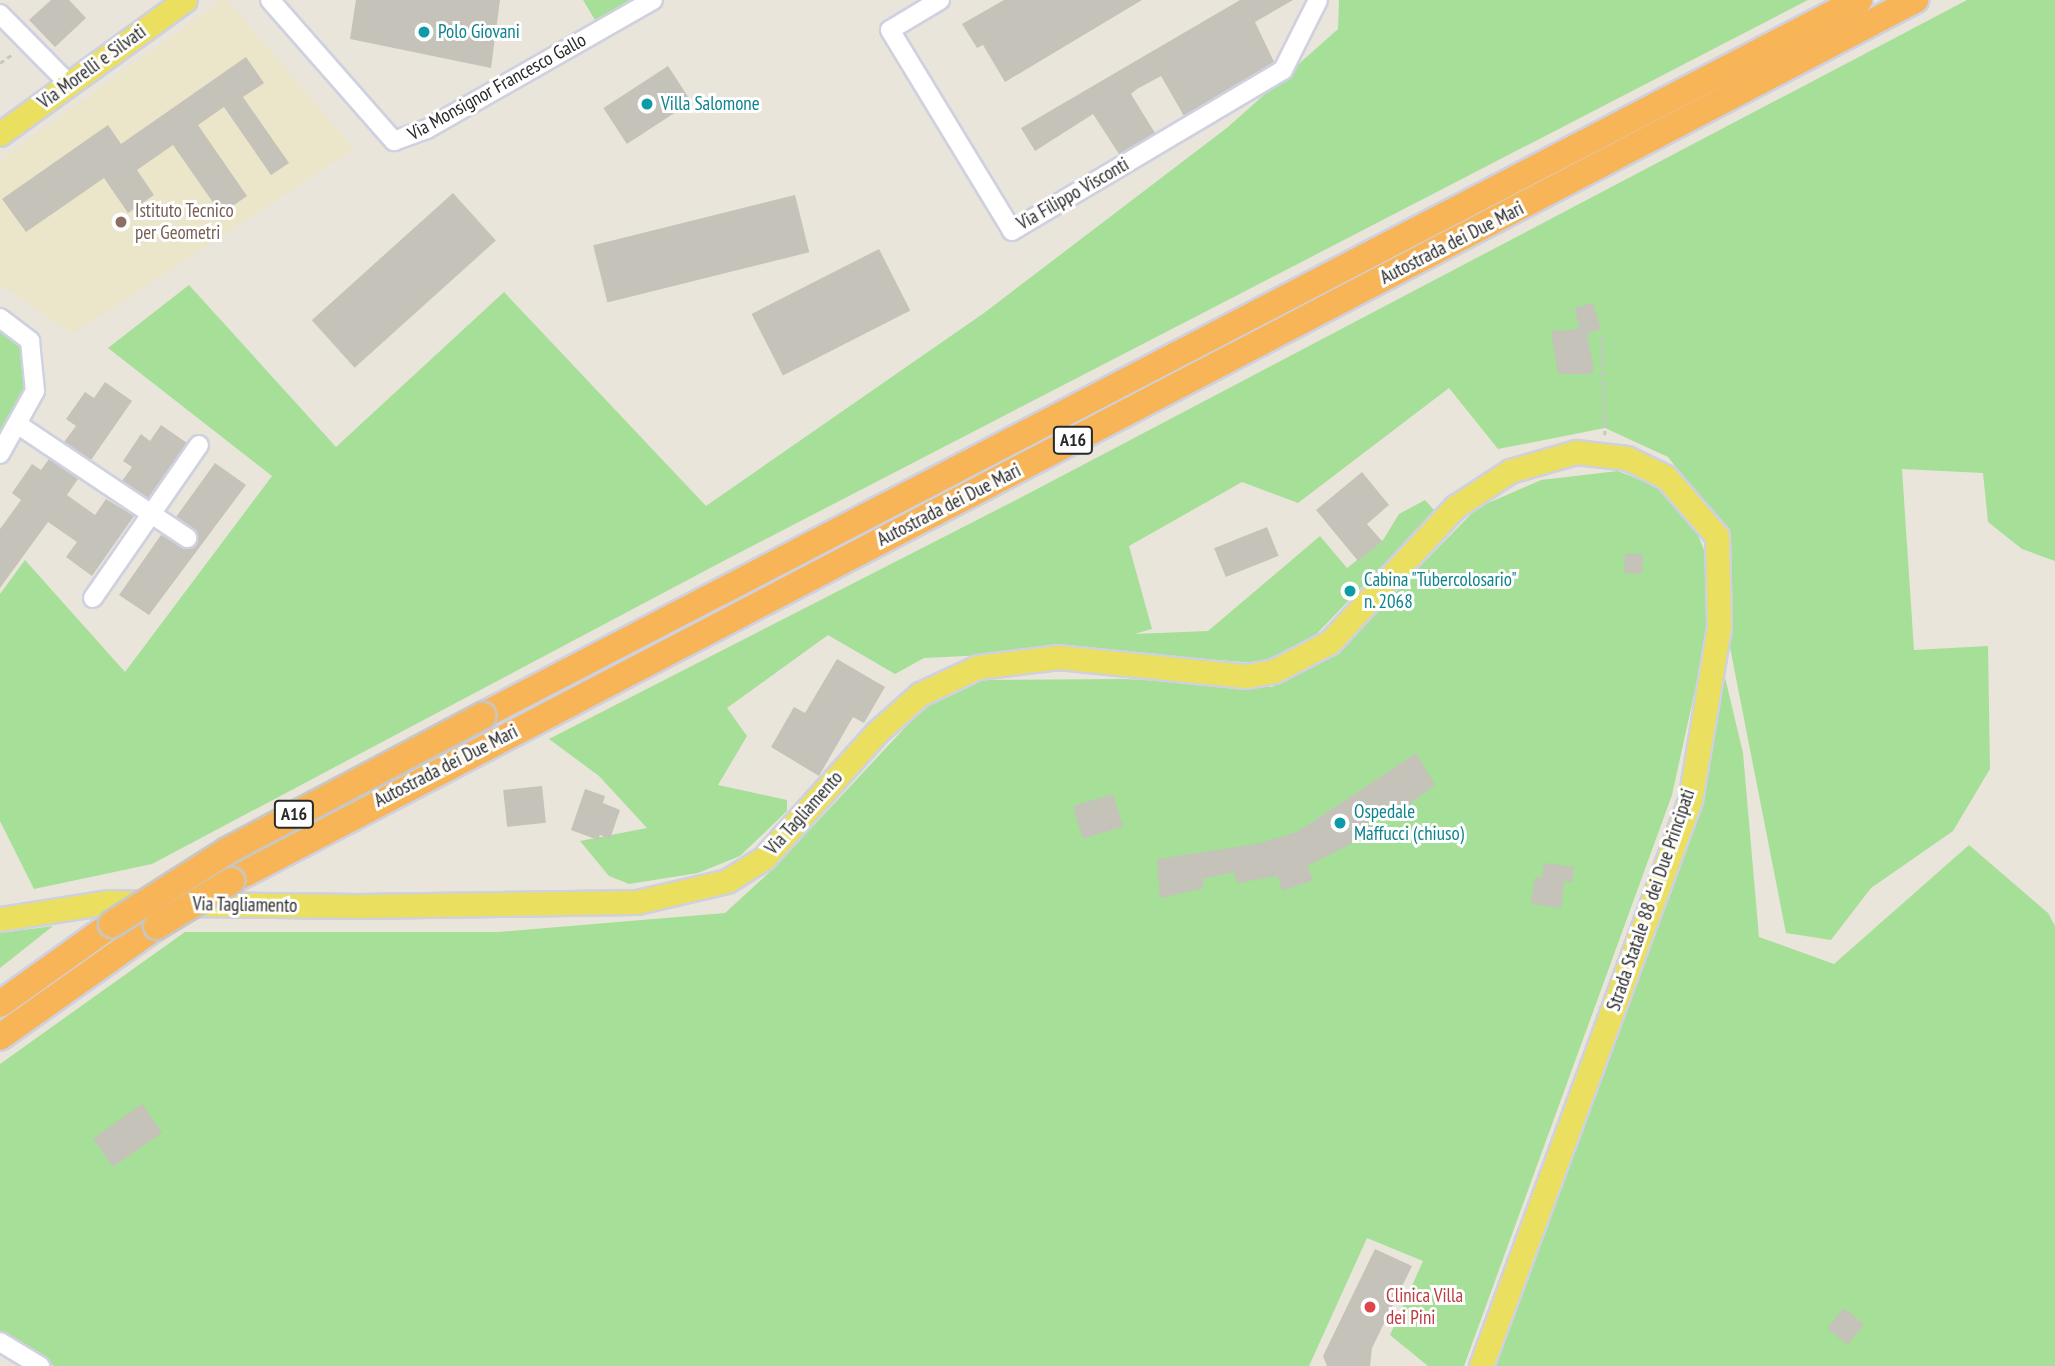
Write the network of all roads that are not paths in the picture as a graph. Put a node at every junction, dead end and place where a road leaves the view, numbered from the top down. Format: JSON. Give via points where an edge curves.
{"nodes":[{"id":1,"x":184,"y":0,"type":"edge"},
{"id":2,"x":270,"y":0,"type":"edge"},
{"id":3,"x":653,"y":0,"type":"edge"},
{"id":4,"x":940,"y":0,"type":"edge"},
{"id":5,"x":1318,"y":0,"type":"edge"},
{"id":6,"x":1858,"y":0,"type":"edge"},
{"id":7,"x":1915,"y":0,"type":"edge"},
{"id":8,"x":0,"y":14,"type":"edge"},
{"id":9,"x":69,"y":84,"type":"junction"},
{"id":10,"x":0,"y":134,"type":"edge"},
{"id":11,"x":0,"y":318,"type":"edge"},
{"id":12,"x":17,"y":424,"type":"junction"},
{"id":13,"x":199,"y":445,"type":"dead end"},
{"id":14,"x":0,"y":454,"type":"edge"},
{"id":15,"x":1469,"y":496,"type":"joint"},
{"id":16,"x":151,"y":513,"type":"junction"},
{"id":17,"x":187,"y":538,"type":"dead end"},
{"id":18,"x":93,"y":598,"type":"dead end"},
{"id":19,"x":0,"y":919,"type":"edge"},
{"id":20,"x":0,"y":1004,"type":"edge"},
{"id":21,"x":0,"y":1037,"type":"edge"},
{"id":22,"x":0,"y":1342,"type":"edge"},
{"id":23,"x":40,"y":1366,"type":"edge"},
{"id":24,"x":1481,"y":1366,"type":"edge"}],
"edges":[{"from":1,"to":9,"type":"main road","name":"Via Morelli e Silvati"},
{"from":2,"to":3,"type":"street","name":"Via Monsignor Francesco Gallo","via":[[394,141],[428,129]]},
{"from":4,"to":5,"type":"street","name":"Via Filippo Visconti","via":[[890,30],[1012,231],[1283,70]]},
{"from":6,"to":20,"type":"highway","name":"Autostrada dei Due Mari","number":"A16","bridge":true,"via":[[227,851],[112,924]]},
{"from":7,"to":21,"type":"highway","name":"Autostrada dei Due Mari","number":"A16","bridge":true,"via":[[232,881],[157,926]]},
{"from":8,"to":9,"type":"street"},
{"from":9,"to":10,"type":"main road","name":"Via Morelli e Silvati"},
{"from":11,"to":12,"type":"street","via":[[30,341],[35,391]]},
{"from":12,"to":14,"type":"street"},
{"from":12,"to":16,"type":"street"},
{"from":13,"to":16,"type":"street"},
{"from":15,"to":19,"type":"main road","name":"Via Tagliamento","via":[[1329,642],[1274,671],[1245,676],[1058,657],[978,667],[920,694],[876,733],[764,858],[727,881],[655,901],[372,906],[109,902]]},
{"from":15,"to":24,"type":"main road","name":"Strada Statale 88 dei Due Principati","via":[[1510,471],[1576,452],[1606,452],[1667,477],[1717,536],[1718,627],[1690,800]]},
{"from":16,"to":17,"type":"street"},
{"from":16,"to":18,"type":"street"},
{"from":22,"to":23,"type":"street"}]}
